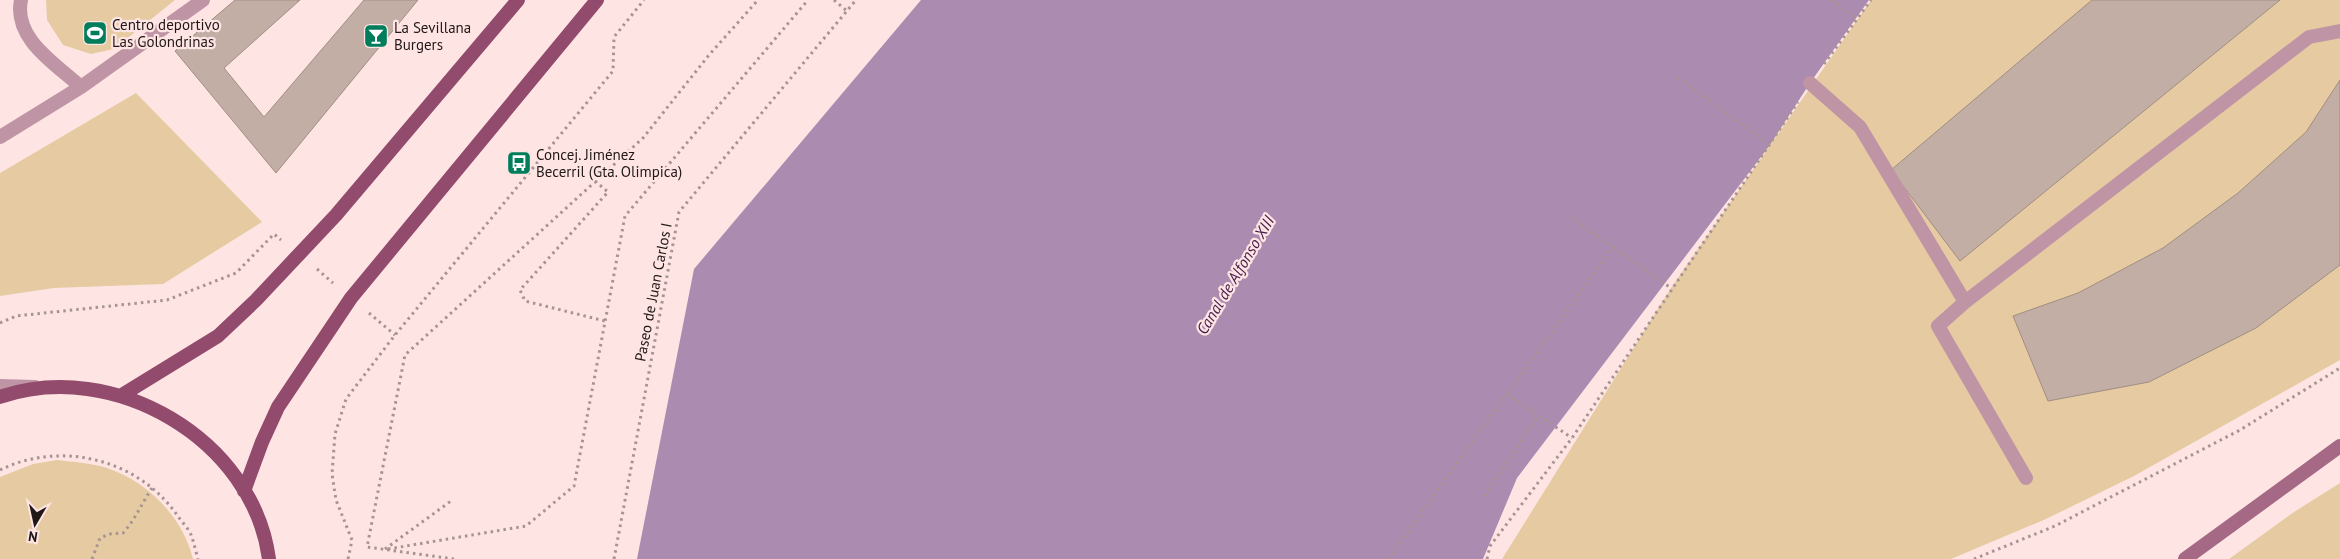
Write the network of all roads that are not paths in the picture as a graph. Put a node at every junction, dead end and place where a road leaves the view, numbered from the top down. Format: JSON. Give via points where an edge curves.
{"nodes":[{"id":1,"x":22,"y":0,"type":"edge"},
{"id":2,"x":203,"y":0,"type":"edge"},
{"id":3,"x":518,"y":0,"type":"edge"},
{"id":4,"x":597,"y":0,"type":"edge"},
{"id":5,"x":2340,"y":31,"type":"edge"},
{"id":6,"x":1810,"y":82,"type":"road end"},
{"id":7,"x":81,"y":87,"type":"junction"},
{"id":8,"x":0,"y":137,"type":"edge"},
{"id":9,"x":1965,"y":302,"type":"junction"},
{"id":10,"x":0,"y":386,"type":"edge"},
{"id":11,"x":48,"y":387,"type":"junction"},
{"id":12,"x":122,"y":395,"type":"junction"},
{"id":13,"x":0,"y":397,"type":"edge"},
{"id":14,"x":2340,"y":446,"type":"edge"},
{"id":15,"x":2026,"y":478,"type":"dead end"},
{"id":16,"x":244,"y":491,"type":"junction"},
{"id":17,"x":271,"y":558,"type":"edge"},
{"id":18,"x":2185,"y":559,"type":"edge"}],
"edges":[{"from":1,"to":7,"type":"street","via":[[20,21],[25,34]]},
{"from":2,"to":7,"type":"street"},
{"from":3,"to":12,"type":"main road","via":[[336,216],[256,300],[218,336]]},
{"from":4,"to":16,"type":"main road","via":[[351,298],[278,407]]},
{"from":5,"to":9,"type":"street","via":[[2310,37]]},
{"from":6,"to":9,"type":"street","via":[[1860,127]]},
{"from":7,"to":8,"type":"street"},
{"from":9,"to":15,"type":"street","via":[[1938,326]]},
{"from":10,"to":11,"type":"street"},
{"from":11,"to":12,"type":"main road","via":[[86,388]]},
{"from":11,"to":13,"type":"main road"},
{"from":12,"to":16,"type":"main road","via":[[159,410],[192,432],[221,459]]},
{"from":14,"to":18,"type":"main road"},
{"from":16,"to":17,"type":"main road"}]}
